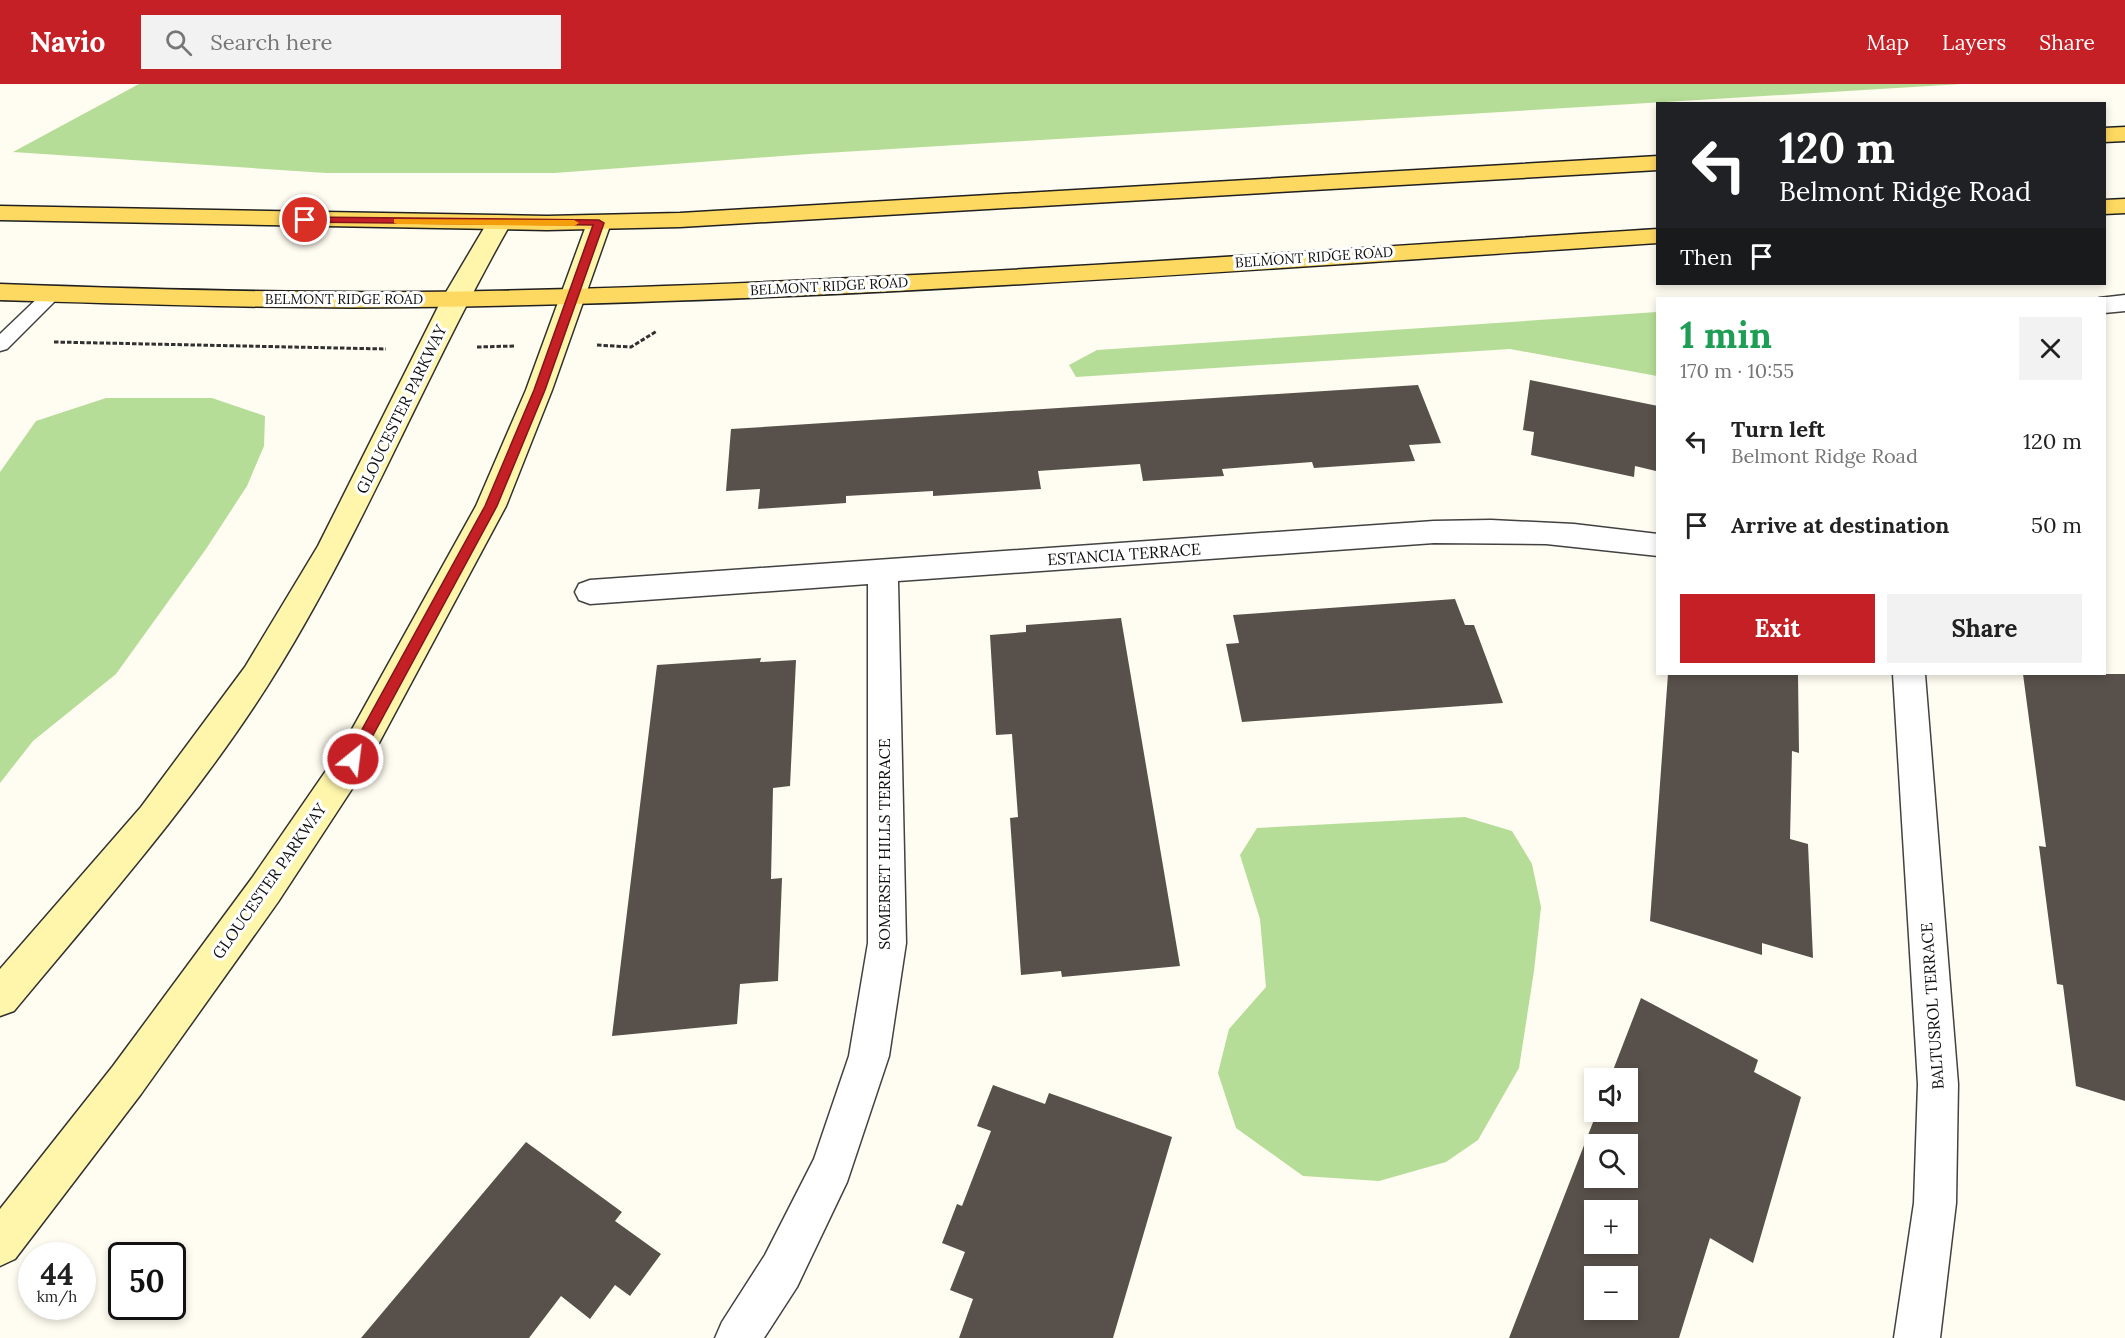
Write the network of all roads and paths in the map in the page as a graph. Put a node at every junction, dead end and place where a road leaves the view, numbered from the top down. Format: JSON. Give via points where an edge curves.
{"nodes":[{"id":1,"x":2125,"y":134,"type":"edge"},
{"id":2,"x":2106,"y":135,"type":"edge"},
{"id":3,"x":1656,"y":163,"type":"edge"},
{"id":4,"x":2125,"y":206,"type":"edge"},
{"id":5,"x":2106,"y":207,"type":"edge"},
{"id":6,"x":0,"y":213,"type":"edge"},
{"id":7,"x":499,"y":223,"type":"junction"},
{"id":8,"x":599,"y":223,"type":"junction"},
{"id":9,"x":1656,"y":236,"type":"edge"},
{"id":10,"x":0,"y":292,"type":"edge"},
{"id":11,"x":51,"y":295,"type":"junction"},
{"id":12,"x":570,"y":298,"type":"junction"},
{"id":13,"x":455,"y":299,"type":"junction"},
{"id":14,"x":2125,"y":303,"type":"edge"},
{"id":15,"x":2106,"y":305,"type":"edge"},
{"id":16,"x":0,"y":345,"type":"edge"},
{"id":17,"x":1656,"y":545,"type":"edge"},
{"id":18,"x":883,"y":571,"type":"junction"},
{"id":19,"x":590,"y":592,"type":"dead end"},
{"id":20,"x":1909,"y":675,"type":"edge"},
{"id":21,"x":0,"y":998,"type":"edge"},
{"id":22,"x":0,"y":1244,"type":"edge"},
{"id":23,"x":738,"y":1338,"type":"edge"},
{"id":24,"x":1917,"y":1338,"type":"edge"}],
"edges":[{"from":1,"to":2,"type":"main road"},
{"from":3,"to":8,"type":"main road"},
{"from":4,"to":5,"type":"main road"},
{"from":6,"to":7,"type":"main road"},
{"from":7,"to":8,"type":"main road"},
{"from":7,"to":13,"type":"main road","name":"GLOUCESTER PARKWAY"},
{"from":8,"to":12,"type":"main road","name":"GLOUCESTER PARKWAY"},
{"from":9,"to":12,"type":"main road","name":"BELMONT RIDGE ROAD","via":[[663,296]]},
{"from":10,"to":11,"type":"main road","name":"BELMONT RIDGE ROAD"},
{"from":11,"to":13,"type":"main road","name":"BELMONT RIDGE ROAD"},
{"from":11,"to":16,"type":"lane"},
{"from":12,"to":13,"type":"main road","name":"BELMONT RIDGE ROAD"},
{"from":12,"to":22,"type":"main road","name":"GLOUCESTER PARKWAY","via":[[539,390],[491,506],[353,759],[265,890],[128,1080]]},
{"from":13,"to":21,"type":"main road","name":"GLOUCESTER PARKWAY","via":[[331,550],[256,676],[153,818]]},
{"from":14,"to":15,"type":"street"},
{"from":17,"to":18,"type":"street","name":"ESTANCIA TERRACE","via":[[1583,534],[1494,529]]},
{"from":18,"to":19,"type":"street","name":"ESTANCIA TERRACE"},
{"from":18,"to":23,"type":"street","name":"SOMERSET HILLS TERRACE","via":[[887,943],[869,1056],[832,1167],[781,1271]]},
{"from":20,"to":24,"type":"street","name":"BALTUSROL TERRACE","via":[[1938,1084],[1935,1203]]}]}
